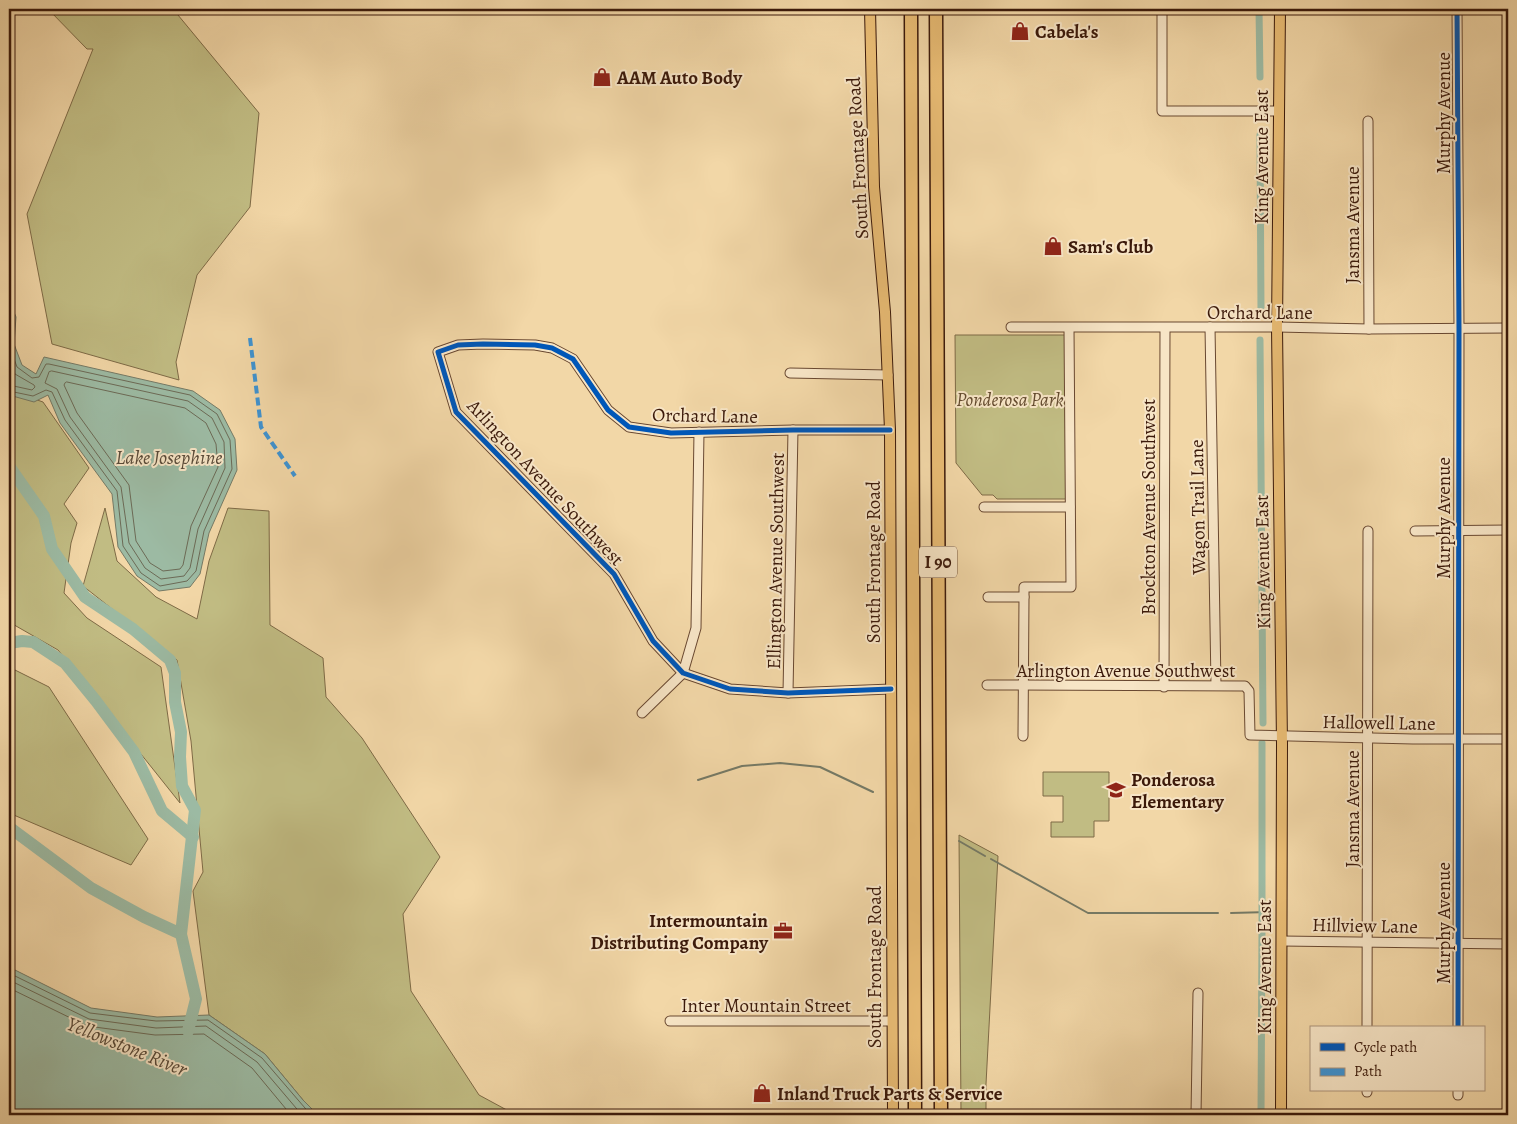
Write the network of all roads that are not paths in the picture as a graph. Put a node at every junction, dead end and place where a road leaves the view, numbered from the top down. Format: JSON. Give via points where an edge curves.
{"nodes":[{"id":1,"x":870,"y":9,"type":"edge"},
{"id":2,"x":911,"y":9,"type":"edge"},
{"id":3,"x":936,"y":9,"type":"edge"},
{"id":4,"x":1162,"y":9,"type":"edge"},
{"id":5,"x":1280,"y":9,"type":"edge"},
{"id":6,"x":1457,"y":9,"type":"edge"},
{"id":7,"x":1279,"y":111,"type":"junction"},
{"id":8,"x":1368,"y":121,"type":"dead end"},
{"id":9,"x":1010,"y":327,"type":"dead end"},
{"id":10,"x":1210,"y":327,"type":"junction"},
{"id":11,"x":1069,"y":328,"type":"junction"},
{"id":12,"x":1165,"y":328,"type":"junction"},
{"id":13,"x":1277,"y":328,"type":"junction"},
{"id":14,"x":1459,"y":328,"type":"junction"},
{"id":15,"x":1508,"y":328,"type":"edge"},
{"id":16,"x":1368,"y":329,"type":"junction"},
{"id":17,"x":438,"y":352,"type":"joint"},
{"id":18,"x":790,"y":373,"type":"dead end"},
{"id":19,"x":888,"y":375,"type":"junction"},
{"id":20,"x":793,"y":430,"type":"junction"},
{"id":21,"x":890,"y":430,"type":"junction"},
{"id":22,"x":699,"y":432,"type":"junction"},
{"id":23,"x":984,"y":507,"type":"dead end"},
{"id":24,"x":1070,"y":507,"type":"junction"},
{"id":25,"x":1458,"y":530,"type":"junction"},
{"id":26,"x":1508,"y":530,"type":"edge"},
{"id":27,"x":1368,"y":531,"type":"dead end"},
{"id":28,"x":1415,"y":531,"type":"dead end"},
{"id":29,"x":988,"y":597,"type":"dead end"},
{"id":30,"x":1024,"y":597,"type":"junction"},
{"id":31,"x":684,"y":673,"type":"junction"},
{"id":32,"x":987,"y":685,"type":"dead end"},
{"id":33,"x":1216,"y":685,"type":"junction"},
{"id":34,"x":1024,"y":686,"type":"junction"},
{"id":35,"x":1164,"y":687,"type":"junction"},
{"id":36,"x":890,"y":689,"type":"junction"},
{"id":37,"x":788,"y":693,"type":"junction"},
{"id":38,"x":642,"y":713,"type":"dead end"},
{"id":39,"x":1250,"y":735,"type":"joint"},
{"id":40,"x":1281,"y":735,"type":"junction"},
{"id":41,"x":1023,"y":736,"type":"dead end"},
{"id":42,"x":1368,"y":738,"type":"junction"},
{"id":43,"x":1508,"y":739,"type":"edge"},
{"id":44,"x":1459,"y":740,"type":"junction"},
{"id":45,"x":1282,"y":941,"type":"junction"},
{"id":46,"x":1368,"y":941,"type":"junction"},
{"id":47,"x":1458,"y":944,"type":"junction"},
{"id":48,"x":1508,"y":944,"type":"edge"},
{"id":49,"x":1198,"y":994,"type":"dead end"},
{"id":50,"x":670,"y":1021,"type":"dead end"},
{"id":51,"x":892,"y":1021,"type":"junction"},
{"id":52,"x":1367,"y":1026,"type":"edge"},
{"id":53,"x":1458,"y":1026,"type":"edge"},
{"id":54,"x":893,"y":1115,"type":"edge"},
{"id":55,"x":915,"y":1115,"type":"edge"},
{"id":56,"x":941,"y":1115,"type":"edge"},
{"id":57,"x":1196,"y":1115,"type":"edge"},
{"id":58,"x":1281,"y":1115,"type":"edge"}],
"edges":[{"from":1,"to":19,"type":"main road","name":"South Frontage Road","via":[[874,187]]},
{"from":2,"to":55,"type":"highway","number":"I 90"},
{"from":3,"to":56,"type":"highway","number":"I 90"},
{"from":4,"to":7,"type":"street","via":[[1162,111]]},
{"from":5,"to":7,"type":"main road","name":"King Avenue East"},
{"from":6,"to":14,"type":"street","name":"Murphy Avenue"},
{"from":7,"to":13,"type":"main road","name":"King Avenue East"},
{"from":8,"to":16,"type":"street","name":"Jansma Avenue"},
{"from":9,"to":11,"type":"street","name":"Orchard Lane"},
{"from":10,"to":12,"type":"street","name":"Orchard Lane"},
{"from":10,"to":13,"type":"street","name":"Orchard Lane"},
{"from":10,"to":33,"type":"street","name":"Wagon Trail Lane"},
{"from":11,"to":12,"type":"street","name":"Orchard Lane"},
{"from":11,"to":24,"type":"street"},
{"from":12,"to":35,"type":"street","name":"Brockton Avenue Southwest"},
{"from":13,"to":16,"type":"street","name":"Orchard Lane"},
{"from":13,"to":40,"type":"main road","name":"King Avenue East"},
{"from":14,"to":15,"type":"street","name":"Orchard Lane"},
{"from":14,"to":16,"type":"street","name":"Orchard Lane"},
{"from":14,"to":25,"type":"street","name":"Murphy Avenue"},
{"from":17,"to":22,"type":"street","name":"Orchard Lane","via":[[458,345],[483,344],[552,348],[573,359],[608,410],[629,427],[671,433]]},
{"from":17,"to":31,"type":"street","name":"Arlington Avenue Southwest","via":[[456,412],[614,574],[653,641]]},
{"from":18,"to":19,"type":"street"},
{"from":19,"to":21,"type":"main road","name":"South Frontage Road"},
{"from":20,"to":21,"type":"street","name":"Orchard Lane"},
{"from":20,"to":22,"type":"street","name":"Orchard Lane"},
{"from":20,"to":37,"type":"street","name":"Ellington Avenue Southwest"},
{"from":21,"to":36,"type":"main road","name":"South Frontage Road"},
{"from":22,"to":31,"type":"street","via":[[696,628]]},
{"from":23,"to":24,"type":"street"},
{"from":24,"to":30,"type":"street","via":[[1071,587],[1024,587]]},
{"from":25,"to":26,"type":"street"},
{"from":25,"to":28,"type":"street"},
{"from":25,"to":44,"type":"street","name":"Murphy Avenue"},
{"from":27,"to":42,"type":"street","name":"Jansma Avenue"},
{"from":29,"to":30,"type":"street"},
{"from":30,"to":34,"type":"street"},
{"from":31,"to":37,"type":"street","name":"Arlington Avenue Southwest","via":[[730,689]]},
{"from":31,"to":38,"type":"street"},
{"from":32,"to":34,"type":"street","name":"Arlington Avenue Southwest"},
{"from":33,"to":35,"type":"street","name":"Arlington Avenue Southwest"},
{"from":33,"to":39,"type":"street","name":"Arlington Avenue Southwest","via":[[1245,686],[1250,691]]},
{"from":34,"to":35,"type":"street","name":"Arlington Avenue Southwest"},
{"from":34,"to":41,"type":"street"},
{"from":36,"to":37,"type":"street","name":"Arlington Avenue Southwest"},
{"from":36,"to":51,"type":"main road","name":"South Frontage Road"},
{"from":39,"to":40,"type":"street","name":"Hallowell Lane"},
{"from":40,"to":42,"type":"street","name":"Hallowell Lane"},
{"from":40,"to":45,"type":"main road","name":"King Avenue East"},
{"from":42,"to":44,"type":"street","name":"Hallowell Lane"},
{"from":42,"to":46,"type":"street","name":"Jansma Avenue"},
{"from":43,"to":44,"type":"street","name":"Hallowell Lane"},
{"from":44,"to":47,"type":"street","name":"Murphy Avenue"},
{"from":45,"to":46,"type":"street","name":"Hillview Lane"},
{"from":45,"to":58,"type":"main road","name":"King Avenue East"},
{"from":46,"to":47,"type":"street","name":"Hillview Lane"},
{"from":46,"to":52,"type":"street","name":"Jansma Avenue"},
{"from":47,"to":48,"type":"street","name":"Hillview Lane"},
{"from":47,"to":53,"type":"street","name":"Murphy Avenue"},
{"from":49,"to":57,"type":"street"},
{"from":50,"to":51,"type":"street","name":"Inter Mountain Street"},
{"from":51,"to":54,"type":"main road","name":"South Frontage Road"}]}
